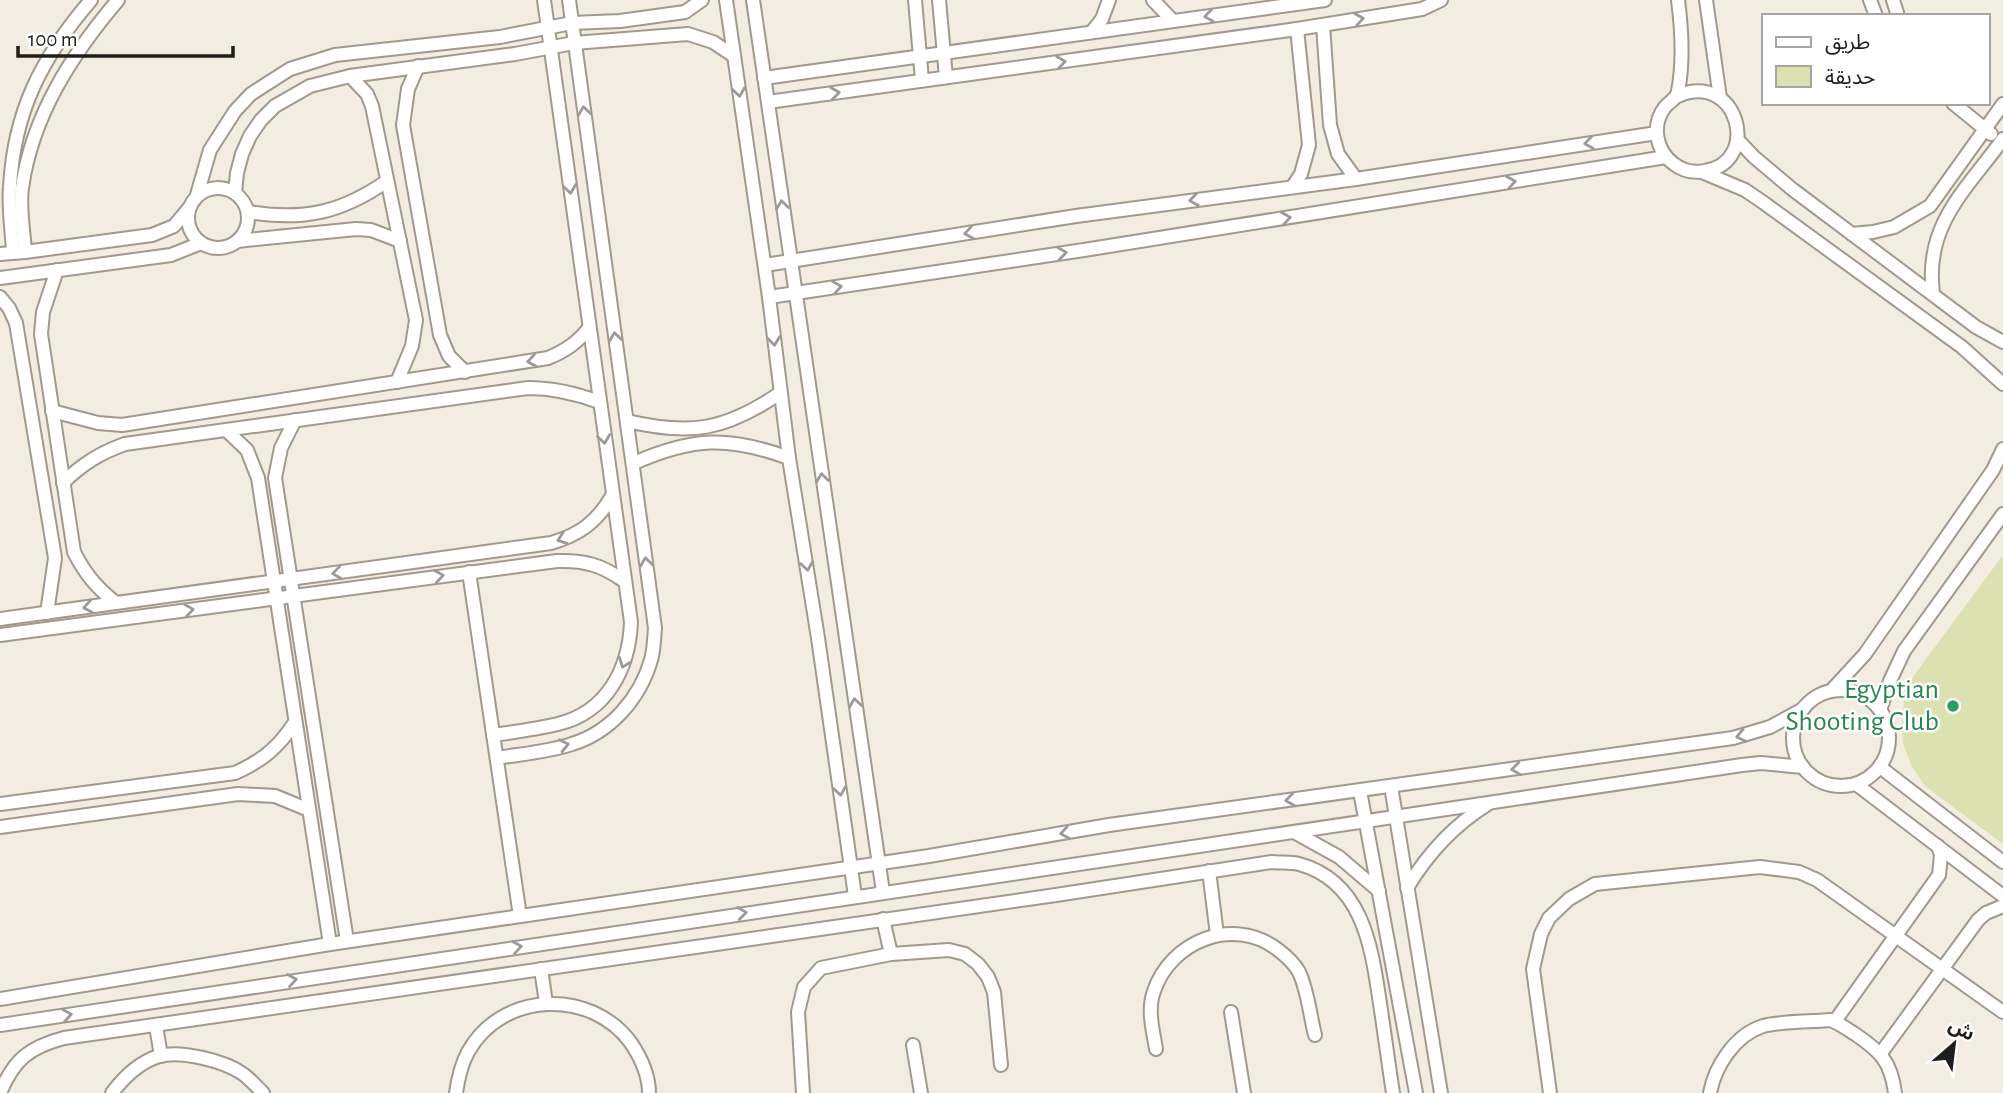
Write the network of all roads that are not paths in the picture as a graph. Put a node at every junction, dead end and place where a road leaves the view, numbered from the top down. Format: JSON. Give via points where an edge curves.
{"nodes":[{"id":1,"x":91,"y":0,"type":"edge"},
{"id":2,"x":118,"y":0,"type":"edge"},
{"id":3,"x":544,"y":0,"type":"edge"},
{"id":4,"x":569,"y":0,"type":"edge"},
{"id":5,"x":702,"y":0,"type":"edge"},
{"id":6,"x":726,"y":0,"type":"edge"},
{"id":7,"x":753,"y":0,"type":"edge"},
{"id":8,"x":915,"y":0,"type":"edge"},
{"id":9,"x":939,"y":0,"type":"edge"},
{"id":10,"x":1109,"y":0,"type":"edge"},
{"id":11,"x":1153,"y":0,"type":"edge"},
{"id":12,"x":1325,"y":0,"type":"edge"},
{"id":13,"x":1441,"y":0,"type":"edge"},
{"id":14,"x":1678,"y":0,"type":"edge"},
{"id":15,"x":1706,"y":0,"type":"edge"},
{"id":16,"x":1273,"y":4,"type":"edge"},
{"id":17,"x":1173,"y":21,"type":"junction"},
{"id":18,"x":572,"y":23,"type":"junction"},
{"id":19,"x":1323,"y":25,"type":"junction"},
{"id":20,"x":549,"y":28,"type":"junction"},
{"id":21,"x":1297,"y":29,"type":"junction"},
{"id":22,"x":1092,"y":32,"type":"junction"},
{"id":23,"x":574,"y":43,"type":"junction"},
{"id":24,"x":552,"y":47,"type":"junction"},
{"id":25,"x":944,"y":53,"type":"junction"},
{"id":26,"x":734,"y":56,"type":"junction"},
{"id":27,"x":920,"y":56,"type":"junction"},
{"id":28,"x":418,"y":66,"type":"junction"},
{"id":29,"x":350,"y":76,"type":"junction"},
{"id":30,"x":946,"y":77,"type":"junction"},
{"id":31,"x":764,"y":78,"type":"junction"},
{"id":32,"x":922,"y":80,"type":"junction"},
{"id":33,"x":1678,"y":96,"type":"junction"},
{"id":34,"x":1720,"y":98,"type":"junction"},
{"id":35,"x":768,"y":102,"type":"junction"},
{"id":36,"x":1955,"y":105,"type":"edge"},
{"id":37,"x":1998,"y":108,"type":"edge"},
{"id":38,"x":1985,"y":129,"type":"junction"},
{"id":39,"x":1657,"y":133,"type":"junction"},
{"id":40,"x":1737,"y":139,"type":"junction"},
{"id":41,"x":2002,"y":141,"type":"edge"},
{"id":42,"x":1666,"y":158,"type":"junction"},
{"id":43,"x":1702,"y":172,"type":"junction"},
{"id":44,"x":1356,"y":179,"type":"junction"},
{"id":45,"x":387,"y":181,"type":"junction"},
{"id":46,"x":1293,"y":187,"type":"junction"},
{"id":47,"x":235,"y":193,"type":"junction"},
{"id":48,"x":197,"y":195,"type":"junction"},
{"id":49,"x":189,"y":208,"type":"junction"},
{"id":50,"x":248,"y":212,"type":"junction"},
{"id":51,"x":1852,"y":234,"type":"junction"},
{"id":52,"x":237,"y":241,"type":"junction"},
{"id":53,"x":400,"y":241,"type":"junction"},
{"id":54,"x":201,"y":243,"type":"junction"},
{"id":55,"x":13,"y":252,"type":"edge"},
{"id":56,"x":791,"y":261,"type":"junction"},
{"id":57,"x":765,"y":265,"type":"junction"},
{"id":58,"x":57,"y":270,"type":"junction"},
{"id":59,"x":0,"y":278,"type":"edge"},
{"id":60,"x":795,"y":293,"type":"junction"},
{"id":61,"x":1934,"y":293,"type":"junction"},
{"id":62,"x":0,"y":297,"type":"edge"},
{"id":63,"x":769,"y":297,"type":"junction"},
{"id":64,"x":589,"y":328,"type":"junction"},
{"id":65,"x":2003,"y":342,"type":"edge"},
{"id":66,"x":465,"y":372,"type":"junction"},
{"id":67,"x":397,"y":382,"type":"junction"},
{"id":68,"x":2003,"y":384,"type":"edge"},
{"id":69,"x":780,"y":393,"type":"junction"},
{"id":70,"x":599,"y":402,"type":"junction"},
{"id":71,"x":52,"y":411,"type":"junction"},
{"id":72,"x":295,"y":420,"type":"junction"},
{"id":73,"x":627,"y":421,"type":"junction"},
{"id":74,"x":226,"y":430,"type":"junction"},
{"id":75,"x":2003,"y":449,"type":"edge"},
{"id":76,"x":789,"y":458,"type":"junction"},
{"id":77,"x":634,"y":463,"type":"junction"},
{"id":78,"x":63,"y":483,"type":"junction"},
{"id":79,"x":612,"y":496,"type":"junction"},
{"id":80,"x":2003,"y":514,"type":"edge"},
{"id":81,"x":469,"y":572,"type":"junction"},
{"id":82,"x":290,"y":579,"type":"junction"},
{"id":83,"x":624,"y":580,"type":"junction"},
{"id":84,"x":273,"y":581,"type":"junction"},
{"id":85,"x":293,"y":596,"type":"junction"},
{"id":86,"x":276,"y":598,"type":"junction"},
{"id":87,"x":116,"y":603,"type":"junction"},
{"id":88,"x":47,"y":613,"type":"junction"},
{"id":89,"x":0,"y":620,"type":"edge"},
{"id":90,"x":0,"y":635,"type":"edge"},
{"id":91,"x":1831,"y":691,"type":"junction"},
{"id":92,"x":1803,"y":709,"type":"junction"},
{"id":93,"x":1880,"y":710,"type":"junction"},
{"id":94,"x":295,"y":722,"type":"junction"},
{"id":95,"x":494,"y":735,"type":"junction"},
{"id":96,"x":497,"y":758,"type":"junction"},
{"id":97,"x":1803,"y":767,"type":"junction"},
{"id":98,"x":1880,"y":767,"type":"junction"},
{"id":99,"x":1856,"y":784,"type":"junction"},
{"id":100,"x":1391,"y":786,"type":"junction"},
{"id":101,"x":1360,"y":790,"type":"junction"},
{"id":102,"x":1494,"y":800,"type":"junction"},
{"id":103,"x":0,"y":804,"type":"edge"},
{"id":104,"x":309,"y":810,"type":"junction"},
{"id":105,"x":1395,"y":816,"type":"junction"},
{"id":106,"x":1366,"y":820,"type":"junction"},
{"id":107,"x":0,"y":827,"type":"edge"},
{"id":108,"x":1294,"y":832,"type":"junction"},
{"id":109,"x":1938,"y":846,"type":"junction"},
{"id":110,"x":2003,"y":862,"type":"edge"},
{"id":111,"x":878,"y":863,"type":"junction"},
{"id":112,"x":851,"y":867,"type":"junction"},
{"id":113,"x":1209,"y":871,"type":"junction"},
{"id":114,"x":1407,"y":888,"type":"junction"},
{"id":115,"x":1379,"y":891,"type":"junction"},
{"id":116,"x":883,"y":892,"type":"junction"},
{"id":117,"x":855,"y":896,"type":"junction"},
{"id":118,"x":2003,"y":896,"type":"edge"},
{"id":119,"x":2003,"y":906,"type":"edge"},
{"id":120,"x":520,"y":916,"type":"junction"},
{"id":121,"x":883,"y":919,"type":"junction"},
{"id":122,"x":1895,"y":934,"type":"junction"},
{"id":123,"x":1217,"y":935,"type":"junction"},
{"id":124,"x":347,"y":941,"type":"junction"},
{"id":125,"x":330,"y":944,"type":"junction"},
{"id":126,"x":891,"y":954,"type":"junction"},
{"id":127,"x":1942,"y":968,"type":"junction"},
{"id":128,"x":541,"y":969,"type":"junction"},
{"id":129,"x":0,"y":999,"type":"edge"},
{"id":130,"x":546,"y":1003,"type":"junction"},
{"id":131,"x":1231,"y":1012,"type":"dead end"},
{"id":132,"x":2003,"y":1012,"type":"edge"},
{"id":133,"x":1835,"y":1021,"type":"junction"},
{"id":134,"x":0,"y":1025,"type":"edge"},
{"id":135,"x":156,"y":1026,"type":"junction"},
{"id":136,"x":1315,"y":1035,"type":"dead end"},
{"id":137,"x":913,"y":1045,"type":"dead end"},
{"id":138,"x":1156,"y":1049,"type":"dead end"},
{"id":139,"x":1881,"y":1053,"type":"junction"},
{"id":140,"x":160,"y":1056,"type":"junction"},
{"id":141,"x":1001,"y":1065,"type":"dead end"},
{"id":142,"x":0,"y":1093,"type":"edge"},
{"id":143,"x":112,"y":1093,"type":"edge"},
{"id":144,"x":264,"y":1093,"type":"edge"},
{"id":145,"x":456,"y":1093,"type":"edge"},
{"id":146,"x":649,"y":1093,"type":"edge"},
{"id":147,"x":803,"y":1093,"type":"edge"},
{"id":148,"x":920,"y":1093,"type":"edge"},
{"id":149,"x":1244,"y":1093,"type":"edge"},
{"id":150,"x":1393,"y":1093,"type":"edge"},
{"id":151,"x":1416,"y":1093,"type":"edge"},
{"id":152,"x":1441,"y":1093,"type":"edge"},
{"id":153,"x":1550,"y":1093,"type":"edge"},
{"id":154,"x":1710,"y":1093,"type":"edge"},
{"id":155,"x":1895,"y":1093,"type":"edge"}],
"edges":[{"from":1,"to":55,"type":"street","via":[[43,66],[25,103],[9,188]]},
{"from":2,"to":55,"type":"street","via":[[88,36],[42,117],[21,190]]},
{"from":3,"to":20,"type":"street"},
{"from":4,"to":18,"type":"street"},
{"from":5,"to":18,"type":"street","via":[[685,12]]},
{"from":6,"to":26,"type":"street"},
{"from":7,"to":31,"type":"street"},
{"from":8,"to":27,"type":"street"},
{"from":9,"to":25,"type":"street"},
{"from":10,"to":22,"type":"street"},
{"from":11,"to":17,"type":"street"},
{"from":12,"to":16,"type":"street"},
{"from":19,"to":13,"type":"street","one_way":true,"via":[[1422,9]]},
{"from":14,"to":33,"type":"street","via":[[1682,41]]},
{"from":15,"to":34,"type":"street"},
{"from":16,"to":17,"type":"street","one_way":true},
{"from":17,"to":22,"type":"street"},
{"from":18,"to":20,"type":"street"},
{"from":18,"to":23,"type":"street"},
{"from":19,"to":21,"type":"street"},
{"from":19,"to":44,"type":"street","via":[[1330,125],[1338,153]]},
{"from":20,"to":24,"type":"street"},
{"from":20,"to":48,"type":"street","via":[[335,55],[290,69],[251,94],[235,111],[210,150]]},
{"from":30,"to":21,"type":"street","one_way":true},
{"from":21,"to":46,"type":"street","via":[[1309,145]]},
{"from":22,"to":25,"type":"street"},
{"from":23,"to":24,"type":"street"},
{"from":23,"to":26,"type":"street","via":[[688,34],[713,42]]},
{"from":73,"to":23,"type":"street","one_way":true},
{"from":24,"to":28,"type":"street"},
{"from":24,"to":64,"type":"street","one_way":true},
{"from":25,"to":27,"type":"street"},
{"from":25,"to":30,"type":"street"},
{"from":26,"to":57,"type":"street","one_way":true},
{"from":27,"to":31,"type":"street"},
{"from":27,"to":32,"type":"street"},
{"from":28,"to":29,"type":"street"},
{"from":28,"to":66,"type":"street","via":[[405,100],[403,125],[440,335],[449,356]]},
{"from":29,"to":45,"type":"street","via":[[372,106]]},
{"from":29,"to":47,"type":"street","via":[[310,86],[275,106],[261,120],[242,154]]},
{"from":30,"to":32,"type":"street"},
{"from":31,"to":35,"type":"street"},
{"from":35,"to":32,"type":"street","one_way":true},
{"from":33,"to":34,"type":"street","via":[[1699,91]]},
{"from":33,"to":39,"type":"street","via":[[1664,108]]},
{"from":34,"to":40,"type":"street","via":[[1735,116]]},
{"from":56,"to":35,"type":"street","one_way":true},
{"from":36,"to":38,"type":"street"},
{"from":37,"to":38,"type":"street"},
{"from":38,"to":41,"type":"street"},
{"from":38,"to":51,"type":"street","via":[[1930,206],[1894,227]]},
{"from":39,"to":42,"type":"street"},
{"from":39,"to":44,"type":"street","one_way":true},
{"from":40,"to":43,"type":"street","via":[[1726,161]]},
{"from":40,"to":51,"type":"street","via":[[1773,174]]},
{"from":41,"to":61,"type":"street","via":[[1945,218],[1931,264]]},
{"from":42,"to":43,"type":"street","via":[[1682,169]]},
{"from":60,"to":42,"type":"street","one_way":true},
{"from":43,"to":68,"type":"street","via":[[1764,203],[1962,347]]},
{"from":44,"to":46,"type":"street"},
{"from":45,"to":50,"type":"street","via":[[345,206],[321,213],[272,216]]},
{"from":45,"to":53,"type":"street"},
{"from":46,"to":56,"type":"street","one_way":true},
{"from":47,"to":48,"type":"street","via":[[212,188]]},
{"from":47,"to":50,"type":"street"},
{"from":48,"to":49,"type":"street"},
{"from":49,"to":54,"type":"street","via":[[190,231]]},
{"from":49,"to":55,"type":"street","via":[[174,226],[152,235]]},
{"from":50,"to":52,"type":"street","via":[[246,228]]},
{"from":51,"to":61,"type":"street"},
{"from":52,"to":53,"type":"street","via":[[356,229]]},
{"from":52,"to":54,"type":"street","via":[[223,248]]},
{"from":53,"to":67,"type":"street","via":[[416,320],[412,346]]},
{"from":54,"to":58,"type":"street","via":[[171,255]]},
{"from":56,"to":57,"type":"street"},
{"from":56,"to":60,"type":"street"},
{"from":57,"to":63,"type":"street"},
{"from":58,"to":59,"type":"street"},
{"from":58,"to":71,"type":"street","via":[[48,290],[41,334]]},
{"from":60,"to":63,"type":"street"},
{"from":111,"to":60,"type":"street","one_way":true},
{"from":61,"to":65,"type":"street"},
{"from":62,"to":88,"type":"street","via":[[16,323],[55,558]]},
{"from":63,"to":69,"type":"street","one_way":true},
{"from":64,"to":66,"type":"street","one_way":true,"via":[[578,342],[548,358]]},
{"from":64,"to":70,"type":"street"},
{"from":66,"to":67,"type":"street"},
{"from":67,"to":71,"type":"street","via":[[122,425]]},
{"from":69,"to":73,"type":"street","via":[[753,411],[713,426],[659,429]]},
{"from":69,"to":76,"type":"street"},
{"from":70,"to":72,"type":"street","via":[[565,391],[528,387]]},
{"from":70,"to":79,"type":"street","one_way":true},
{"from":71,"to":78,"type":"street"},
{"from":72,"to":74,"type":"street"},
{"from":72,"to":82,"type":"street","via":[[281,448],[275,478]]},
{"from":73,"to":77,"type":"street"},
{"from":74,"to":78,"type":"street","via":[[125,444],[81,466]]},
{"from":74,"to":84,"type":"street","via":[[238,439],[254,464]]},
{"from":75,"to":91,"type":"street","via":[[1865,654]]},
{"from":76,"to":77,"type":"street","via":[[759,447],[695,443]]},
{"from":76,"to":112,"type":"street","one_way":true},
{"from":96,"to":77,"type":"street","one_way":true,"via":[[572,744],[600,731],[624,711],[641,686],[652,658],[655,628]]},
{"from":78,"to":87,"type":"street","via":[[74,552],[84,572]]},
{"from":79,"to":82,"type":"street","one_way":true,"via":[[594,522],[551,543]]},
{"from":79,"to":83,"type":"street"},
{"from":80,"to":93,"type":"street","via":[[1905,651]]},
{"from":81,"to":83,"type":"street","via":[[575,560],[593,563]]},
{"from":85,"to":81,"type":"street","one_way":true},
{"from":81,"to":95,"type":"street"},
{"from":82,"to":84,"type":"street"},
{"from":82,"to":85,"type":"street"},
{"from":83,"to":95,"type":"street","one_way":true,"via":[[630,645],[613,686],[589,709],[560,724]]},
{"from":84,"to":86,"type":"street"},
{"from":84,"to":87,"type":"street"},
{"from":85,"to":86,"type":"street"},
{"from":85,"to":124,"type":"street"},
{"from":90,"to":86,"type":"street","one_way":true},
{"from":86,"to":94,"type":"street"},
{"from":87,"to":88,"type":"street","one_way":true},
{"from":88,"to":89,"type":"street"},
{"from":91,"to":92,"type":"street"},
{"from":91,"to":93,"type":"street","via":[[1853,691]]},
{"from":92,"to":97,"type":"street","via":[[1794,732]]},
{"from":92,"to":100,"type":"street","one_way":true,"via":[[1770,727],[1733,738]]},
{"from":93,"to":98,"type":"street","via":[[1889,738]]},
{"from":94,"to":103,"type":"street","via":[[270,753],[235,772]]},
{"from":94,"to":104,"type":"street"},
{"from":95,"to":96,"type":"street"},
{"from":96,"to":120,"type":"street"},
{"from":97,"to":99,"type":"street","via":[[1822,782]]},
{"from":97,"to":102,"type":"street","via":[[1742,765]]},
{"from":98,"to":99,"type":"street"},
{"from":98,"to":110,"type":"street"},
{"from":99,"to":109,"type":"street"},
{"from":100,"to":101,"type":"street"},
{"from":100,"to":105,"type":"street"},
{"from":101,"to":106,"type":"street"},
{"from":101,"to":111,"type":"street","one_way":true},
{"from":102,"to":105,"type":"street"},
{"from":102,"to":114,"type":"street","via":[[1451,832]]},
{"from":104,"to":107,"type":"street","via":[[275,796],[237,793]]},
{"from":104,"to":125,"type":"street"},
{"from":105,"to":106,"type":"street"},
{"from":105,"to":114,"type":"street"},
{"from":106,"to":108,"type":"street"},
{"from":106,"to":115,"type":"street"},
{"from":108,"to":115,"type":"street","via":[[1339,857]]},
{"from":108,"to":116,"type":"street"},
{"from":109,"to":118,"type":"street"},
{"from":109,"to":122,"type":"street","via":[[1939,875]]},
{"from":111,"to":112,"type":"street"},
{"from":111,"to":116,"type":"street"},
{"from":112,"to":117,"type":"street"},
{"from":112,"to":120,"type":"street"},
{"from":113,"to":121,"type":"street"},
{"from":113,"to":123,"type":"street"},
{"from":113,"to":150,"type":"street","via":[[1272,862],[1299,864],[1325,876],[1350,898],[1370,942]]},
{"from":114,"to":152,"type":"street"},
{"from":115,"to":151,"type":"street"},
{"from":116,"to":117,"type":"street"},
{"from":134,"to":117,"type":"street","one_way":true},
{"from":119,"to":127,"type":"street","via":[[1978,920]]},
{"from":120,"to":124,"type":"street"},
{"from":121,"to":126,"type":"street"},
{"from":121,"to":128,"type":"street"},
{"from":122,"to":127,"type":"street"},
{"from":122,"to":133,"type":"street"},
{"from":122,"to":153,"type":"street","via":[[1817,880],[1779,868],[1595,884],[1549,918],[1535,951],[1534,987]]},
{"from":123,"to":136,"type":"street","via":[[1255,938],[1287,957],[1299,972]]},
{"from":123,"to":138,"type":"street","via":[[1176,954],[1162,972],[1150,1016]]},
{"from":124,"to":125,"type":"street"},
{"from":125,"to":129,"type":"street"},
{"from":126,"to":141,"type":"street","via":[[949,950],[978,964],[994,992]]},
{"from":126,"to":147,"type":"street","via":[[821,968],[804,987],[798,1012]]},
{"from":127,"to":132,"type":"street"},
{"from":127,"to":139,"type":"street"},
{"from":128,"to":130,"type":"street"},
{"from":128,"to":135,"type":"street"},
{"from":130,"to":145,"type":"street","via":[[522,1007],[482,1032],[468,1051]]},
{"from":130,"to":146,"type":"street","via":[[574,1005],[601,1015],[623,1033],[640,1056]]},
{"from":131,"to":149,"type":"street"},
{"from":133,"to":139,"type":"street"},
{"from":133,"to":154,"type":"street","via":[[1764,1026],[1749,1033],[1726,1055]]},
{"from":135,"to":140,"type":"street"},
{"from":135,"to":142,"type":"street","via":[[42,1044],[22,1056]]},
{"from":137,"to":148,"type":"street"},
{"from":139,"to":155,"type":"street"},
{"from":140,"to":143,"type":"street","via":[[139,1066]]},
{"from":140,"to":144,"type":"street","via":[[216,1061],[242,1073]]}]}
